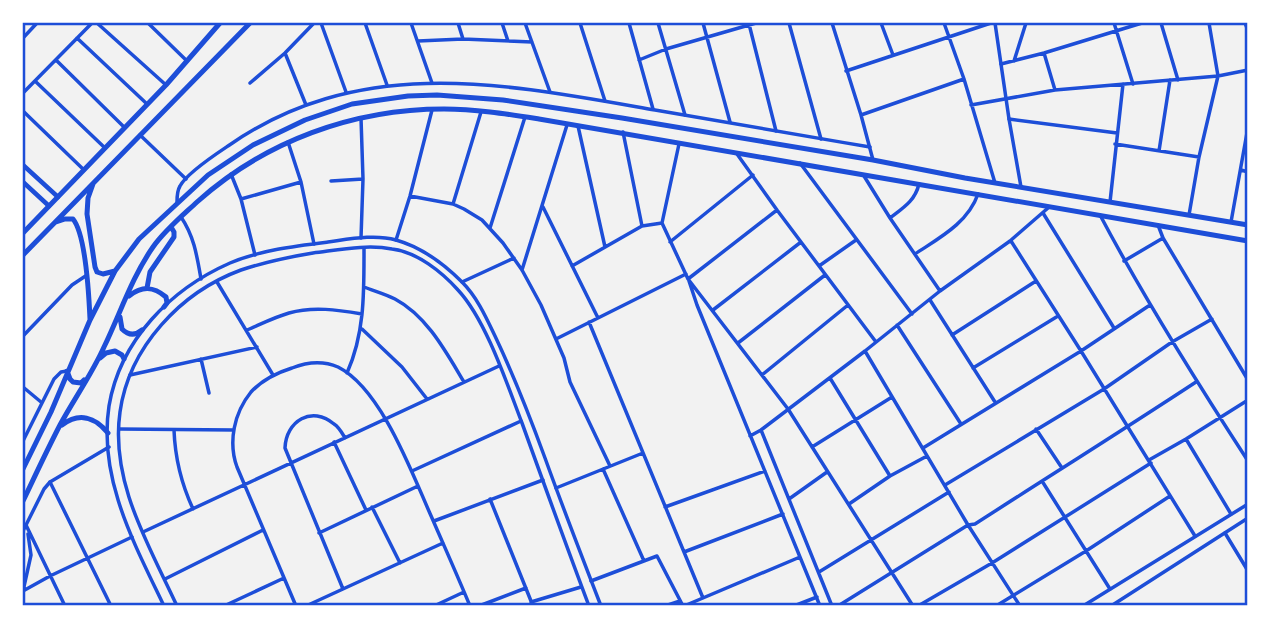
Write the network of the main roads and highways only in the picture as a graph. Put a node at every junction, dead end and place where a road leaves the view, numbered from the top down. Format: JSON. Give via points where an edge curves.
{"nodes":[{"id":1,"x":250,"y":23,"type":"edge"},
{"id":2,"x":217,"y":24,"type":"edge"},
{"id":3,"x":540,"y":106,"type":"junction"},
{"id":4,"x":539,"y":118,"type":"junction"},
{"id":5,"x":253,"y":145,"type":"junction"},
{"id":6,"x":259,"y":157,"type":"junction"},
{"id":7,"x":23,"y":165,"type":"edge"},
{"id":8,"x":965,"y":178,"type":"junction"},
{"id":9,"x":93,"y":181,"type":"junction"},
{"id":10,"x":23,"y":182,"type":"edge"},
{"id":11,"x":963,"y":192,"type":"junction"},
{"id":12,"x":58,"y":197,"type":"junction"},
{"id":13,"x":48,"y":206,"type":"junction"},
{"id":14,"x":54,"y":222,"type":"junction"},
{"id":15,"x":1248,"y":225,"type":"edge"},
{"id":16,"x":171,"y":227,"type":"junction"},
{"id":17,"x":23,"y":233,"type":"edge"},
{"id":18,"x":1248,"y":241,"type":"edge"},
{"id":19,"x":23,"y":254,"type":"edge"},
{"id":20,"x":115,"y":271,"type":"junction"},
{"id":21,"x":147,"y":288,"type":"junction"},
{"id":22,"x":127,"y":298,"type":"junction"},
{"id":23,"x":163,"y":307,"type":"road end"},
{"id":24,"x":120,"y":312,"type":"junction"},
{"id":25,"x":90,"y":320,"type":"junction"},
{"id":26,"x":142,"y":330,"type":"road end"},
{"id":27,"x":124,"y":359,"type":"road end"},
{"id":28,"x":98,"y":360,"type":"junction"},
{"id":29,"x":67,"y":371,"type":"junction"},
{"id":30,"x":87,"y":379,"type":"junction"},
{"id":31,"x":59,"y":427,"type":"junction"},
{"id":32,"x":107,"y":433,"type":"road end"},
{"id":33,"x":23,"y":469,"type":"edge"},
{"id":34,"x":23,"y":501,"type":"edge"}],
"edges":[{"from":1,"to":9,"type":"main road"},
{"from":2,"to":12,"type":"main road","via":[[166,85]]},
{"from":3,"to":4,"type":"main road"},
{"from":3,"to":5,"type":"main road","via":[[437,95],[378,100],[305,120]]},
{"from":3,"to":8,"type":"main road"},
{"from":4,"to":6,"type":"main road","via":[[432,109],[388,113],[320,129]]},
{"from":4,"to":11,"type":"main road"},
{"from":5,"to":6,"type":"main road"},
{"from":5,"to":20,"type":"main road","via":[[177,202],[139,239]]},
{"from":6,"to":16,"type":"main road","via":[[231,174]]},
{"from":7,"to":12,"type":"main road"},
{"from":8,"to":11,"type":"main road"},
{"from":8,"to":15,"type":"main road"},
{"from":9,"to":14,"type":"main road"},
{"from":9,"to":20,"type":"main road","via":[[87,214],[95,267],[103,274]]},
{"from":10,"to":13,"type":"main road"},
{"from":11,"to":18,"type":"main road"},
{"from":12,"to":13,"type":"main road"},
{"from":13,"to":17,"type":"main road"},
{"from":14,"to":19,"type":"main road"},
{"from":14,"to":25,"type":"main road","via":[[69,218],[79,230]]},
{"from":16,"to":21,"type":"main road","via":[[174,237],[150,272]]},
{"from":16,"to":22,"type":"main road","via":[[149,253]]},
{"from":20,"to":25,"type":"main road"},
{"from":21,"to":22,"type":"main road"},
{"from":21,"to":23,"type":"main road","via":[[165,296]]},
{"from":22,"to":24,"type":"main road"},
{"from":24,"to":26,"type":"main road","via":[[125,332]]},
{"from":24,"to":28,"type":"main road"},
{"from":25,"to":29,"type":"main road"},
{"from":27,"to":28,"type":"main road","via":[[115,351]]},
{"from":28,"to":30,"type":"main road"},
{"from":29,"to":30,"type":"main road","via":[[73,382]]},
{"from":29,"to":33,"type":"main road"},
{"from":30,"to":31,"type":"main road"},
{"from":31,"to":32,"type":"main road","via":[[87,417]]},
{"from":31,"to":34,"type":"main road"}]}
